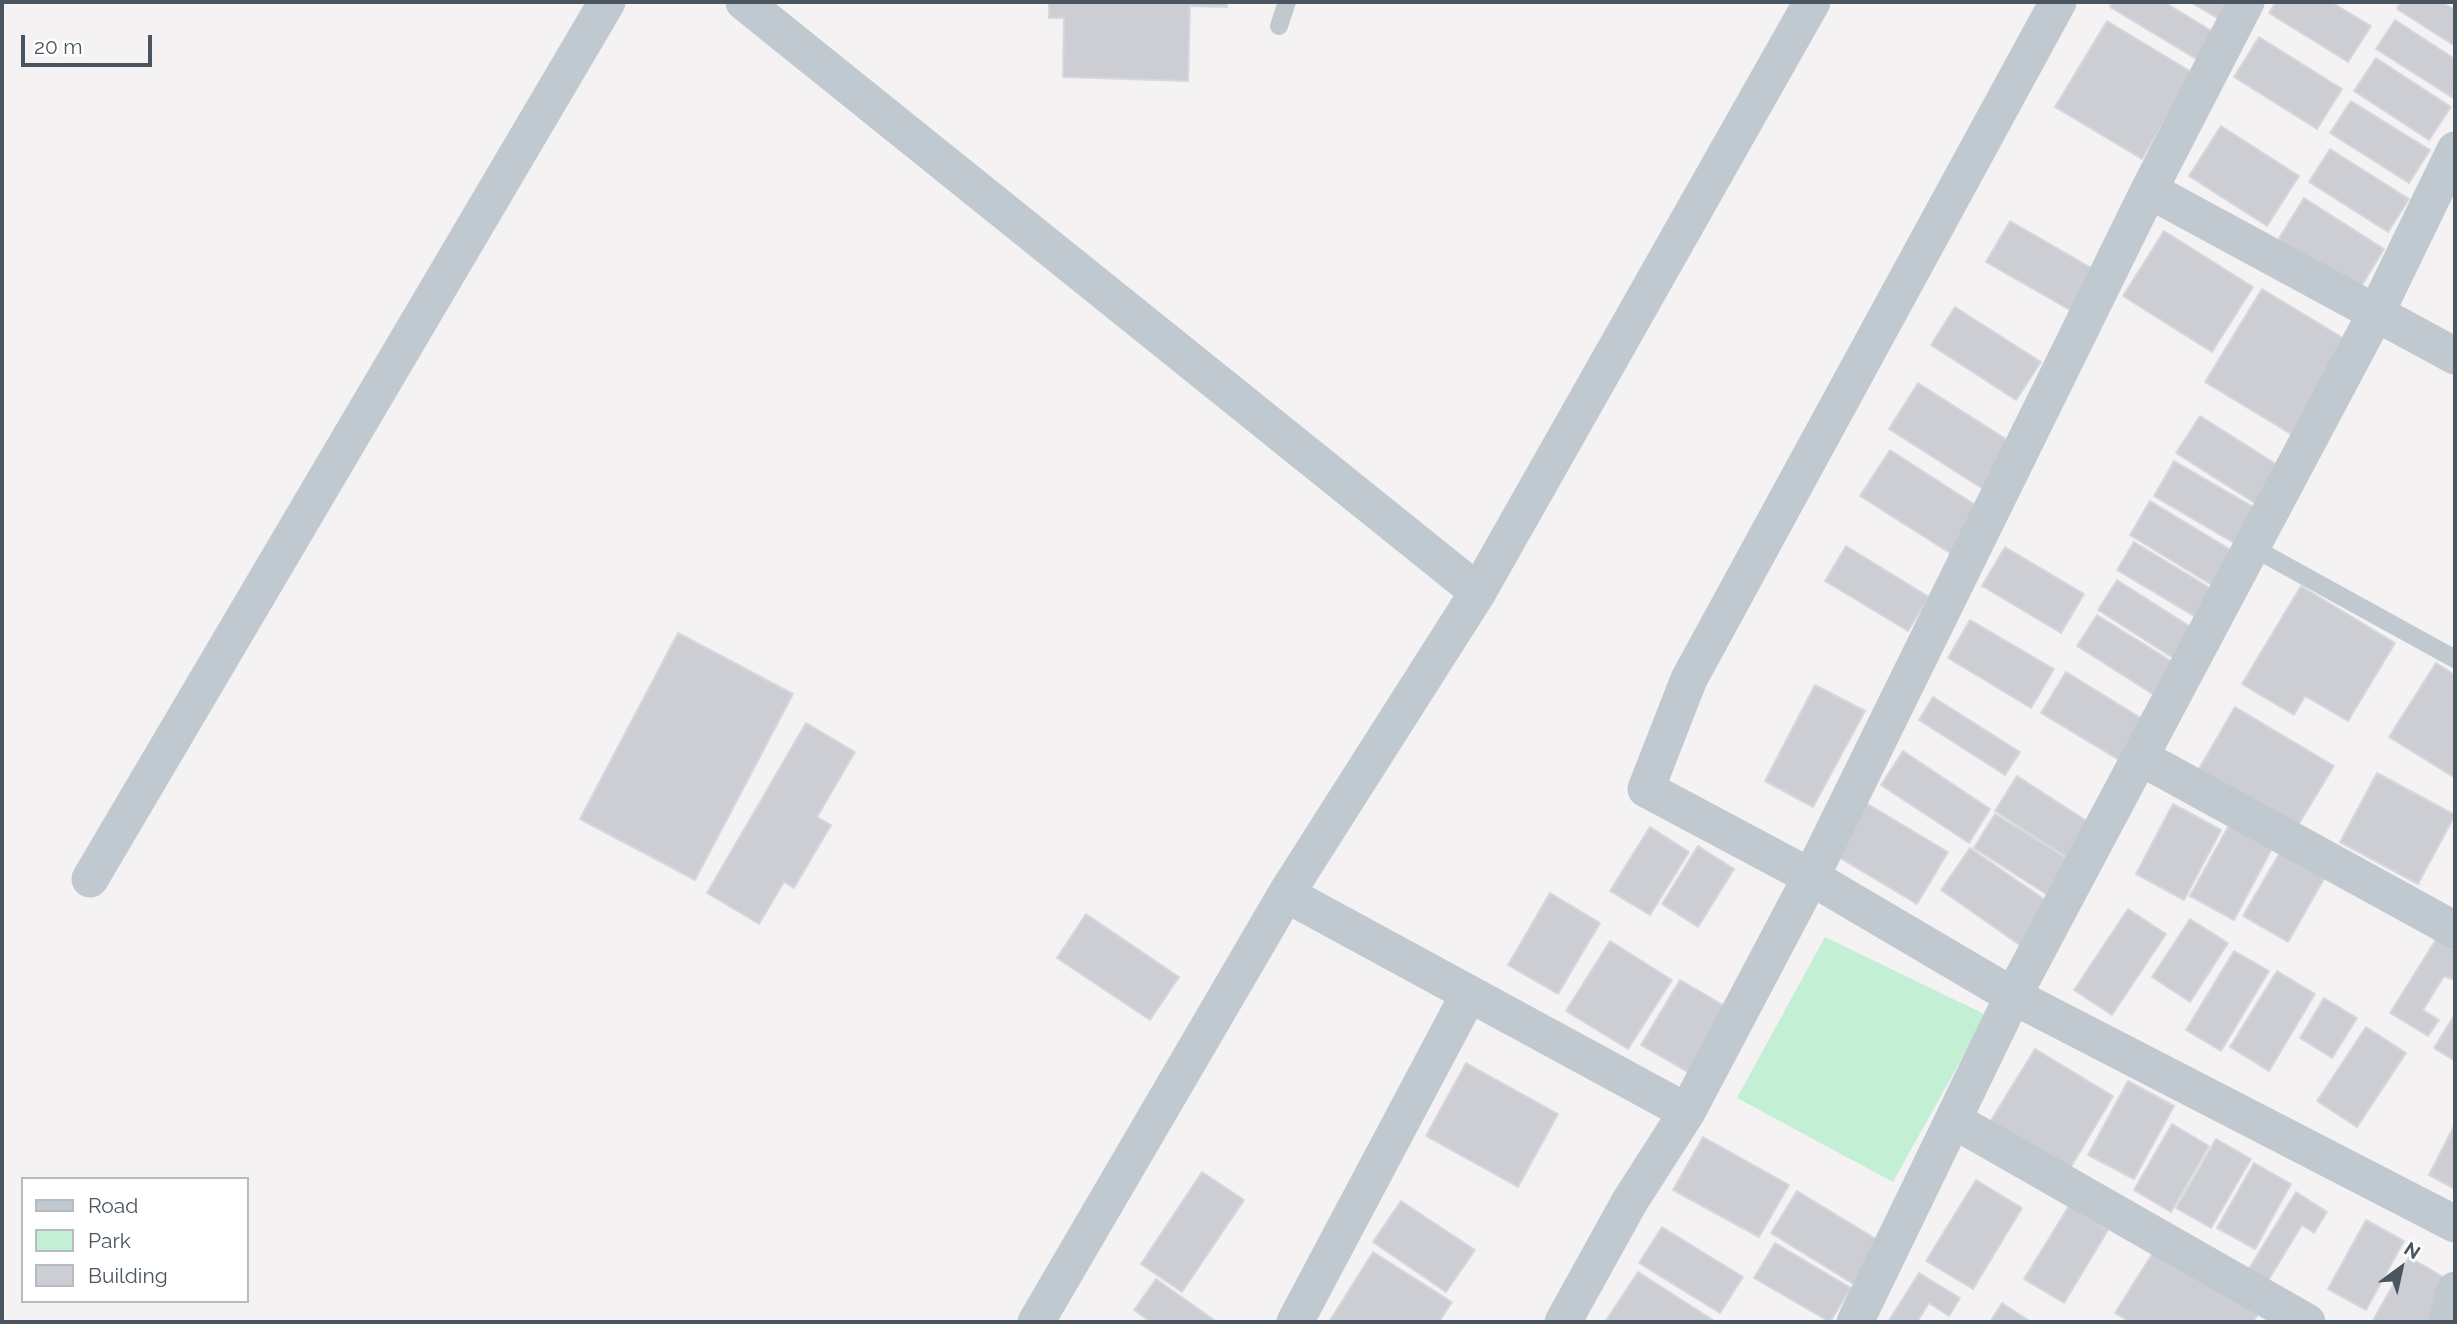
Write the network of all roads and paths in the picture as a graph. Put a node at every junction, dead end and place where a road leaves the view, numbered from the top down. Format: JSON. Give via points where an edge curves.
{"nodes":[{"id":1,"x":607,"y":2,"type":"edge"},
{"id":2,"x":744,"y":2,"type":"edge"},
{"id":3,"x":1287,"y":2,"type":"edge"},
{"id":4,"x":1812,"y":2,"type":"edge"},
{"id":5,"x":2058,"y":2,"type":"edge"},
{"id":6,"x":2246,"y":2,"type":"edge"},
{"id":7,"x":1279,"y":26,"type":"dead end"},
{"id":8,"x":2455,"y":150,"type":"edge"},
{"id":9,"x":2149,"y":190,"type":"junction"},
{"id":10,"x":2376,"y":313,"type":"junction"},
{"id":11,"x":2455,"y":356,"type":"edge"},
{"id":12,"x":2250,"y":545,"type":"junction"},
{"id":13,"x":1479,"y":592,"type":"junction"},
{"id":14,"x":2455,"y":659,"type":"edge"},
{"id":15,"x":2140,"y":757,"type":"junction"},
{"id":16,"x":1811,"y":877,"type":"junction"},
{"id":17,"x":90,"y":879,"type":"dead end"},
{"id":18,"x":1286,"y":894,"type":"junction"},
{"id":19,"x":2455,"y":930,"type":"edge"},
{"id":20,"x":1469,"y":994,"type":"junction"},
{"id":21,"x":2013,"y":996,"type":"junction"},
{"id":22,"x":1688,"y":1112,"type":"junction"},
{"id":23,"x":1955,"y":1121,"type":"junction"},
{"id":24,"x":2455,"y":1224,"type":"edge"},
{"id":25,"x":2455,"y":1290,"type":"edge"},
{"id":26,"x":1036,"y":1322,"type":"edge"},
{"id":27,"x":1295,"y":1322,"type":"edge"},
{"id":28,"x":1563,"y":1322,"type":"edge"},
{"id":29,"x":1855,"y":1322,"type":"edge"},
{"id":30,"x":2307,"y":1322,"type":"edge"},
{"id":31,"x":2447,"y":1322,"type":"edge"}],
"edges":[{"from":1,"to":17,"type":"street"},
{"from":2,"to":13,"type":"street"},
{"from":3,"to":7,"type":"lane"},
{"from":4,"to":13,"type":"street"},
{"from":5,"to":16,"type":"street","via":[[1689,679],[1646,789]]},
{"from":6,"to":9,"type":"street"},
{"from":8,"to":10,"type":"street"},
{"from":9,"to":10,"type":"street"},
{"from":9,"to":16,"type":"street"},
{"from":10,"to":11,"type":"street"},
{"from":10,"to":12,"type":"street"},
{"from":12,"to":14,"type":"lane"},
{"from":12,"to":15,"type":"street"},
{"from":13,"to":18,"type":"street"},
{"from":15,"to":19,"type":"street"},
{"from":15,"to":21,"type":"street"},
{"from":16,"to":21,"type":"street"},
{"from":16,"to":22,"type":"street"},
{"from":18,"to":20,"type":"street"},
{"from":18,"to":26,"type":"street"},
{"from":20,"to":22,"type":"street"},
{"from":20,"to":27,"type":"street"},
{"from":21,"to":23,"type":"street"},
{"from":21,"to":24,"type":"street"},
{"from":22,"to":28,"type":"street","via":[[1630,1201]]},
{"from":23,"to":29,"type":"street"},
{"from":23,"to":30,"type":"street"},
{"from":25,"to":31,"type":"street"}]}
